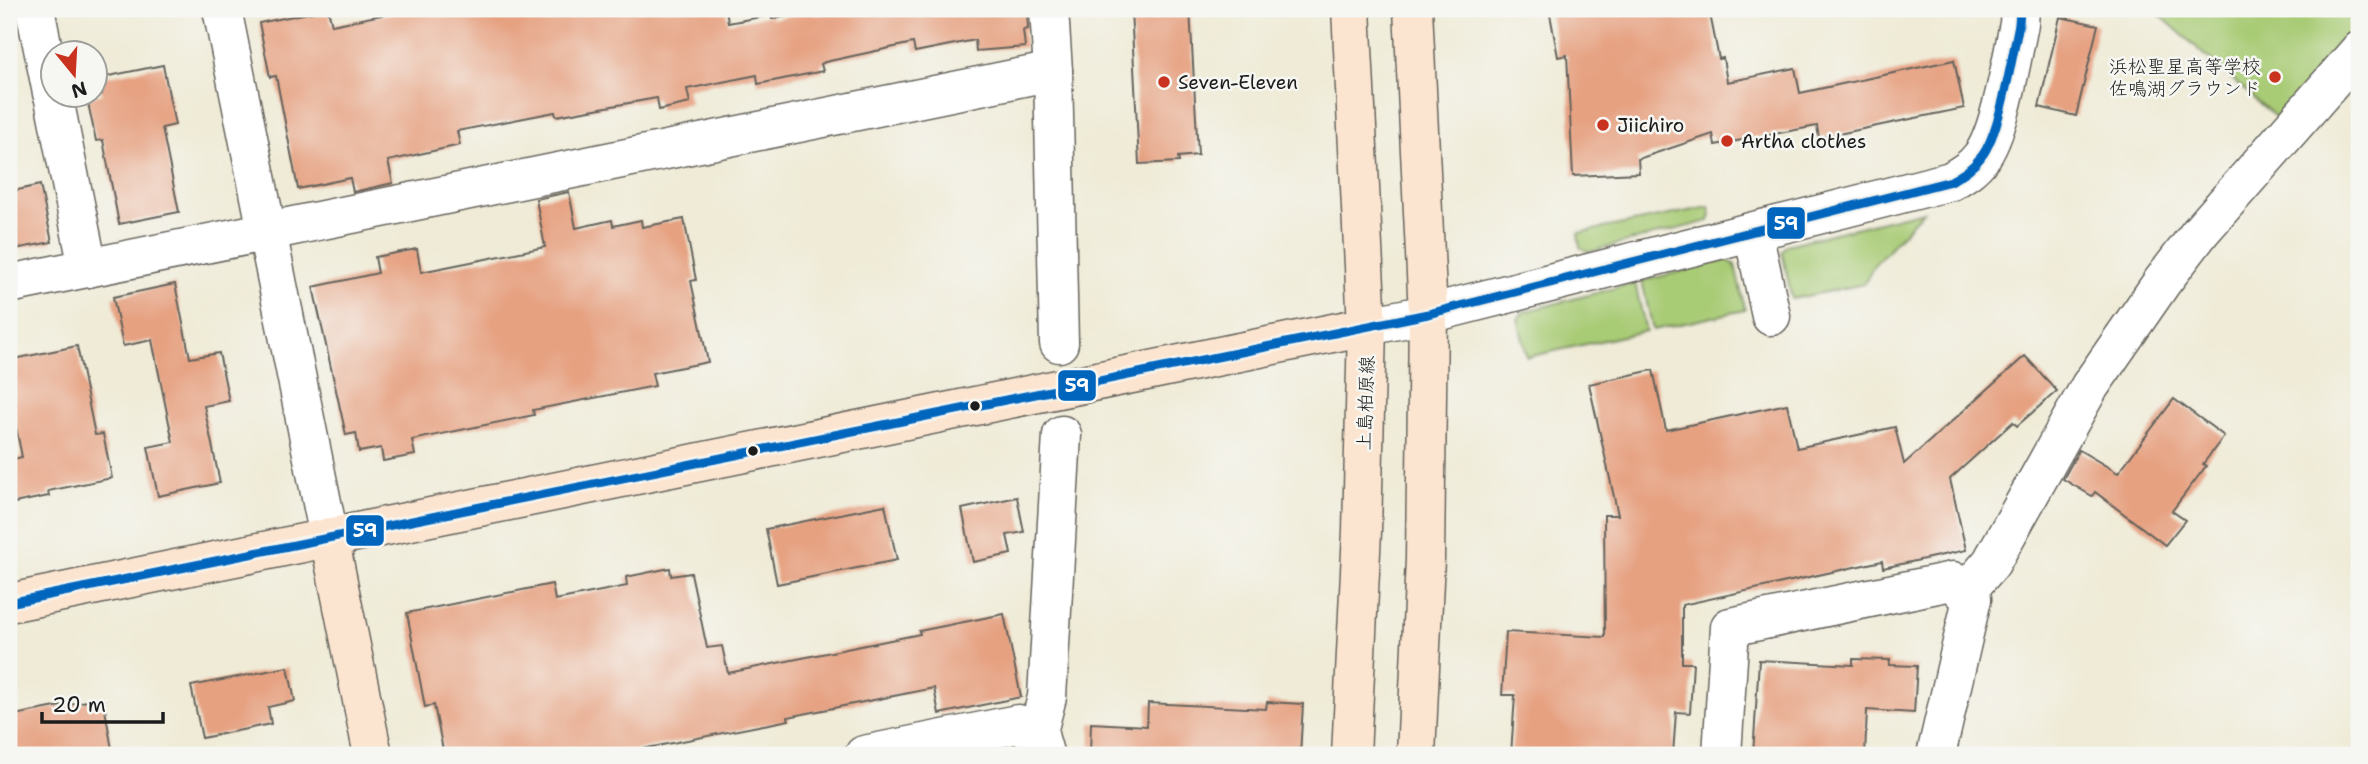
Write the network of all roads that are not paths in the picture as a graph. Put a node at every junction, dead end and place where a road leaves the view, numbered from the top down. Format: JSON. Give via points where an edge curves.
{"nodes":[{"id":1,"x":36,"y":9,"type":"edge"},
{"id":2,"x":222,"y":9,"type":"edge"},
{"id":3,"x":1049,"y":9,"type":"edge"},
{"id":4,"x":1350,"y":9,"type":"edge"},
{"id":5,"x":1413,"y":9,"type":"edge"},
{"id":6,"x":2020,"y":9,"type":"edge"},
{"id":7,"x":42,"y":38,"type":"edge"},
{"id":8,"x":2359,"y":51,"type":"edge"},
{"id":9,"x":1053,"y":71,"type":"junction"},
{"id":10,"x":56,"y":108,"type":"edge"},
{"id":11,"x":267,"y":232,"type":"junction"},
{"id":12,"x":1753,"y":232,"type":"junction"},
{"id":13,"x":88,"y":268,"type":"junction"},
{"id":14,"x":9,"y":284,"type":"edge"},
{"id":15,"x":1427,"y":314,"type":"junction"},
{"id":16,"x":1771,"y":316,"type":"dead end"},
{"id":17,"x":1367,"y":326,"type":"junction"},
{"id":18,"x":1059,"y":343,"type":"dead end"},
{"id":19,"x":1062,"y":435,"type":"dead end"},
{"id":20,"x":329,"y":537,"type":"junction"},
{"id":21,"x":1965,"y":593,"type":"junction"},
{"id":22,"x":9,"y":603,"type":"edge"},
{"id":23,"x":1041,"y":743,"type":"edge"},
{"id":24,"x":373,"y":755,"type":"edge"},
{"id":25,"x":864,"y":755,"type":"edge"},
{"id":26,"x":1351,"y":755,"type":"edge"},
{"id":27,"x":1416,"y":755,"type":"edge"},
{"id":28,"x":1722,"y":755,"type":"edge"},
{"id":29,"x":1936,"y":755,"type":"edge"}],
"edges":[{"from":1,"to":7,"type":"street"},
{"from":2,"to":11,"type":"street"},
{"from":3,"to":9,"type":"street"},
{"from":4,"to":17,"type":"street","name":"上島柏原線"},
{"from":5,"to":15,"type":"street"},
{"from":6,"to":12,"type":"street","via":[[1992,139],[1969,171],[1931,187]]},
{"from":8,"to":21,"type":"street","via":[[2201,231],[2154,293],[2090,386],[1991,563]]},
{"from":9,"to":11,"type":"street"},
{"from":9,"to":18,"type":"street"},
{"from":10,"to":13,"type":"street"},
{"from":11,"to":13,"type":"street"},
{"from":11,"to":20,"type":"street"},
{"from":12,"to":15,"type":"street"},
{"from":12,"to":16,"type":"street"},
{"from":13,"to":14,"type":"street"},
{"from":15,"to":17,"type":"street"},
{"from":15,"to":27,"type":"street","via":[[1425,559]]},
{"from":17,"to":20,"type":"street"},
{"from":17,"to":26,"type":"street","name":"上島柏原線"},
{"from":19,"to":23,"type":"street"},
{"from":20,"to":22,"type":"street"},
{"from":20,"to":24,"type":"street"},
{"from":21,"to":28,"type":"street","via":[[1952,581],[1730,627]]},
{"from":21,"to":29,"type":"street","via":[[1972,599]]},
{"from":23,"to":25,"type":"street","via":[[1018,724]]}]}
